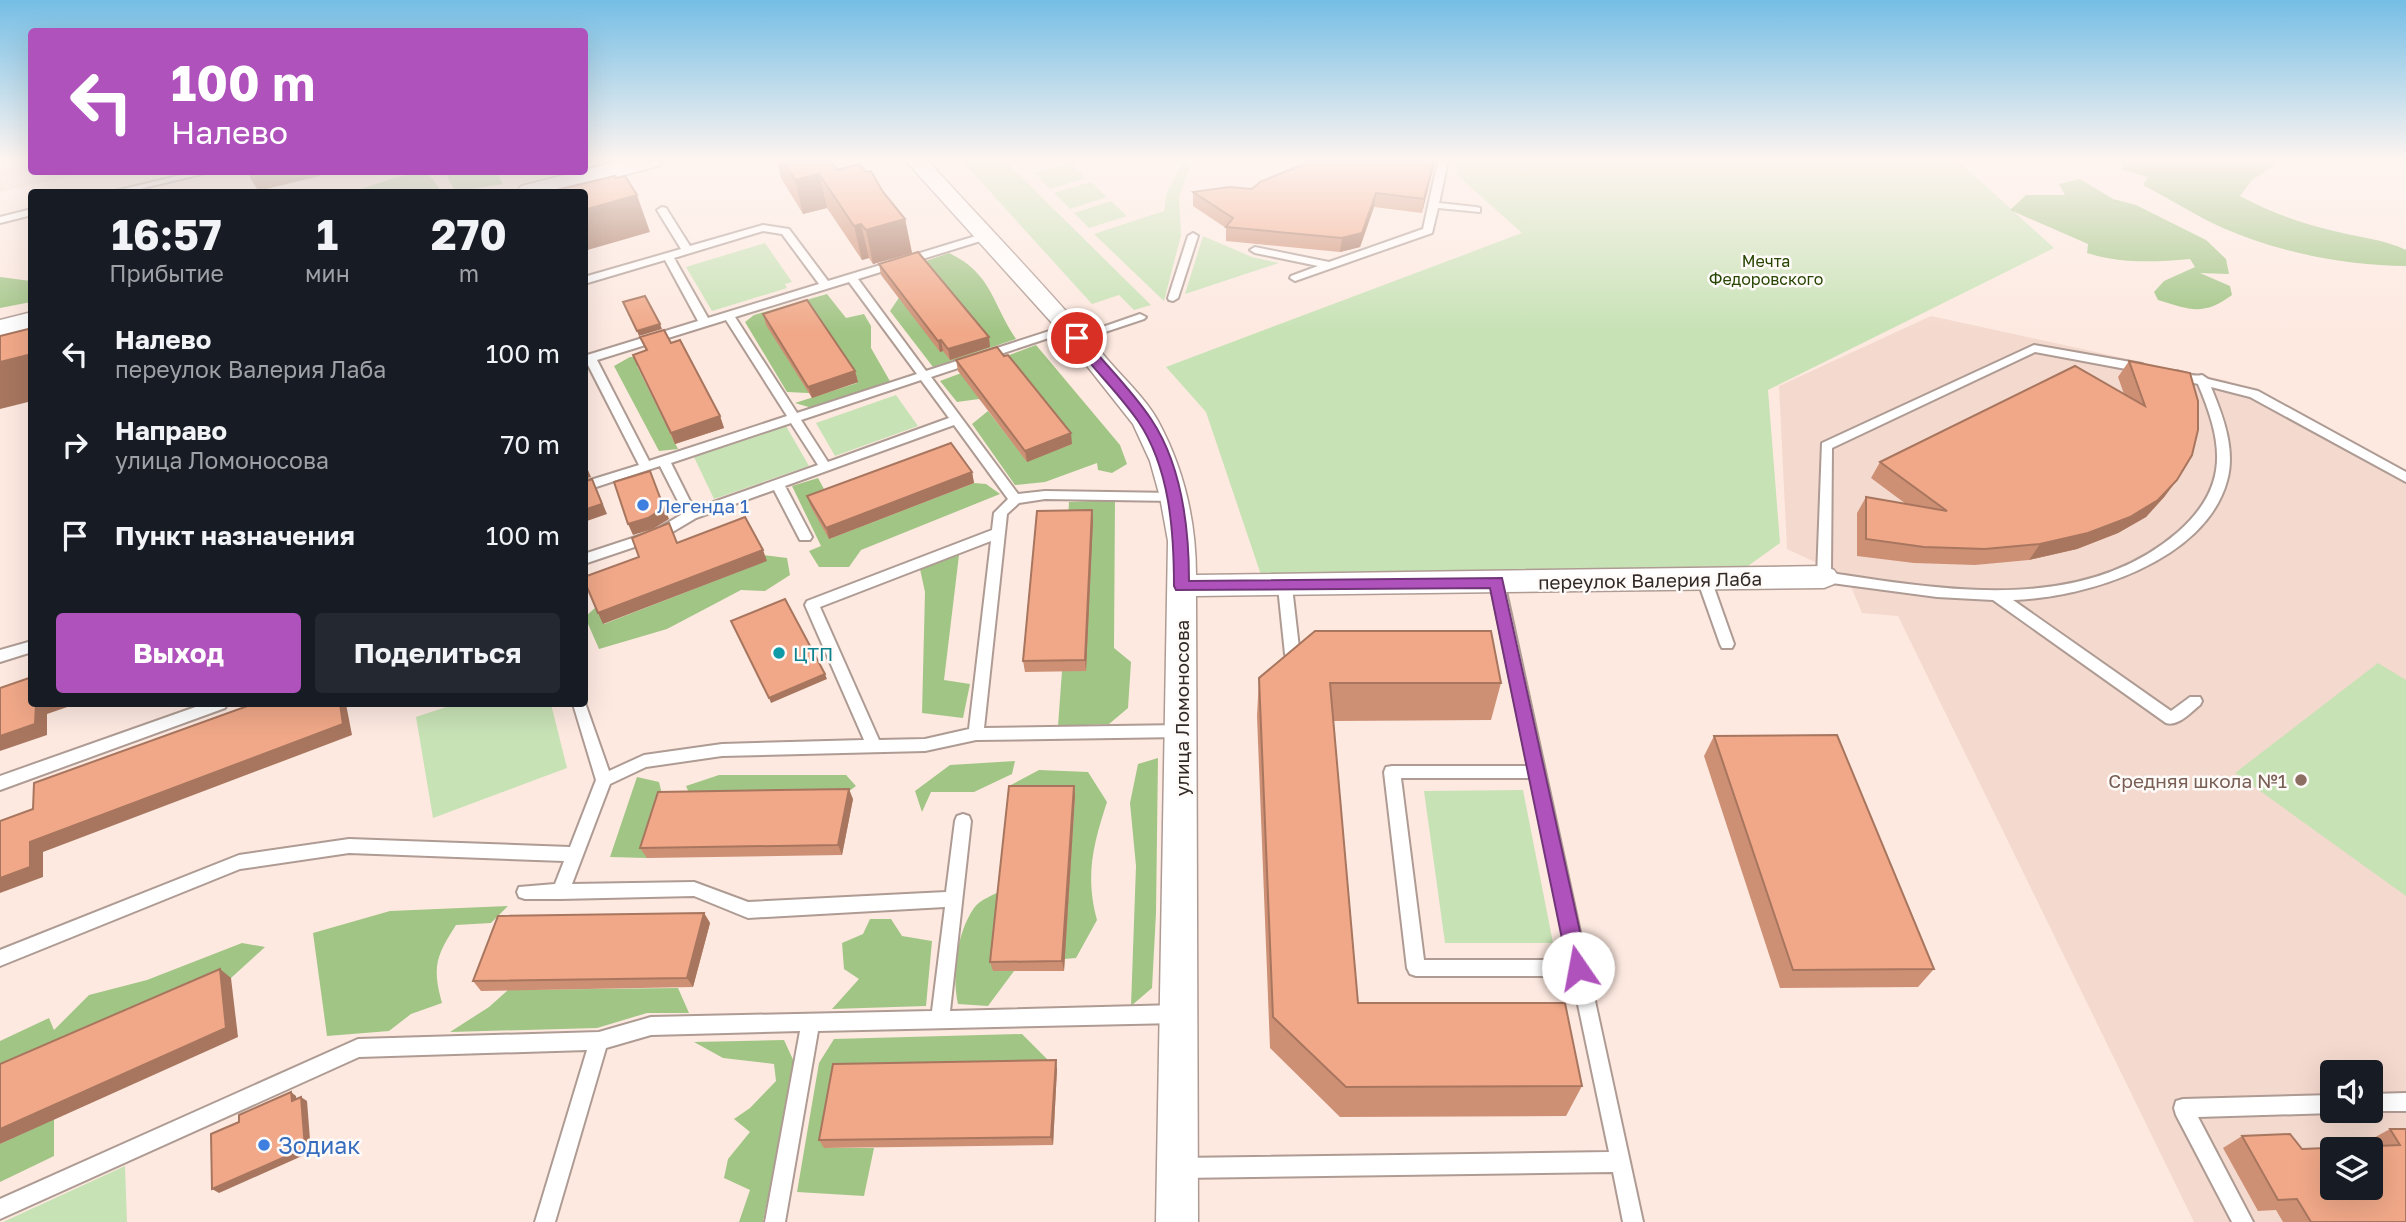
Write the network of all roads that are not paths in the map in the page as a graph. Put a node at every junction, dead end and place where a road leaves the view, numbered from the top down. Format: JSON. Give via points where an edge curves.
{"nodes":[{"id":1,"x":667,"y":218,"type":"edge"},
{"id":2,"x":966,"y":218,"type":"edge"},
{"id":3,"x":1430,"y":218,"type":"edge"},
{"id":4,"x":1193,"y":236,"type":"dead end"},
{"id":5,"x":983,"y":237,"type":"junction"},
{"id":6,"x":1255,"y":250,"type":"edge"},
{"id":7,"x":688,"y":251,"type":"junction"},
{"id":8,"x":668,"y":257,"type":"junction"},
{"id":9,"x":1328,"y":266,"type":"junction"},
{"id":10,"x":851,"y":277,"type":"junction"},
{"id":11,"x":1295,"y":278,"type":"dead end"},
{"id":12,"x":588,"y":280,"type":"edge"},
{"id":13,"x":825,"y":285,"type":"junction"},
{"id":14,"x":1173,"y":298,"type":"dead end"},
{"id":15,"x":728,"y":314,"type":"junction"},
{"id":16,"x":1140,"y":317,"type":"dead end"},
{"id":17,"x":704,"y":321,"type":"junction"},
{"id":18,"x":28,"y":322,"type":"edge"},
{"id":19,"x":0,"y":329,"type":"edge"},
{"id":20,"x":1073,"y":333,"type":"junction"},
{"id":21,"x":588,"y":359,"type":"edge"},
{"id":22,"x":588,"y":361,"type":"edge"},
{"id":23,"x":924,"y":375,"type":"junction"},
{"id":24,"x":2202,"y":379,"type":"junction"},
{"id":25,"x":794,"y":418,"type":"junction"},
{"id":26,"x":957,"y":420,"type":"junction"},
{"id":27,"x":664,"y":461,"type":"junction"},
{"id":28,"x":646,"y":467,"type":"junction"},
{"id":29,"x":825,"y":467,"type":"junction"},
{"id":30,"x":2406,"y":478,"type":"edge"},
{"id":31,"x":777,"y":484,"type":"junction"},
{"id":32,"x":588,"y":486,"type":"edge"},
{"id":33,"x":1174,"y":497,"type":"junction"},
{"id":34,"x":1015,"y":499,"type":"junction"},
{"id":35,"x":691,"y":515,"type":"junction"},
{"id":36,"x":999,"y":533,"type":"junction"},
{"id":37,"x":805,"y":537,"type":"dead end"},
{"id":38,"x":588,"y":558,"type":"edge"},
{"id":39,"x":1824,"y":577,"type":"junction"},
{"id":40,"x":1704,"y":579,"type":"junction"},
{"id":41,"x":1497,"y":582,"type":"junction"},
{"id":42,"x":1182,"y":586,"type":"junction"},
{"id":43,"x":1286,"y":587,"type":"junction"},
{"id":44,"x":1996,"y":595,"type":"junction"},
{"id":45,"x":1727,"y":644,"type":"dead end"},
{"id":46,"x":28,"y":647,"type":"edge"},
{"id":47,"x":1320,"y":654,"type":"edge"},
{"id":48,"x":0,"y":656,"type":"edge"},
{"id":49,"x":2195,"y":701,"type":"dead end"},
{"id":50,"x":212,"y":707,"type":"edge"},
{"id":51,"x":581,"y":707,"type":"edge"},
{"id":52,"x":1182,"y":730,"type":"junction"},
{"id":53,"x":976,"y":734,"type":"junction"},
{"id":54,"x":874,"y":746,"type":"junction"},
{"id":55,"x":1536,"y":772,"type":"junction"},
{"id":56,"x":604,"y":780,"type":"junction"},
{"id":57,"x":0,"y":783,"type":"edge"},
{"id":58,"x":963,"y":821,"type":"dead end"},
{"id":59,"x":575,"y":853,"type":"junction"},
{"id":60,"x":560,"y":891,"type":"junction"},
{"id":61,"x":525,"y":892,"type":"dead end"},
{"id":62,"x":954,"y":899,"type":"junction"},
{"id":63,"x":0,"y":958,"type":"edge"},
{"id":64,"x":1578,"y":968,"type":"junction"},
{"id":65,"x":1178,"y":1014,"type":"junction"},
{"id":66,"x":940,"y":1019,"type":"junction"},
{"id":67,"x":811,"y":1022,"type":"junction"},
{"id":68,"x":599,"y":1041,"type":"junction"},
{"id":69,"x":2406,"y":1102,"type":"edge"},
{"id":70,"x":2383,"y":1103,"type":"edge"},
{"id":71,"x":2320,"y":1104,"type":"edge"},
{"id":72,"x":1619,"y":1162,"type":"junction"},
{"id":73,"x":1178,"y":1168,"type":"junction"},
{"id":74,"x":0,"y":1209,"type":"edge"},
{"id":75,"x":545,"y":1222,"type":"edge"},
{"id":76,"x":775,"y":1222,"type":"edge"},
{"id":77,"x":1177,"y":1222,"type":"edge"},
{"id":78,"x":1633,"y":1222,"type":"edge"},
{"id":79,"x":2243,"y":1222,"type":"edge"}],
"edges":[{"from":1,"to":7,"type":"lane"},
{"from":2,"to":5,"type":"street","name":"улица Ломоносова"},
{"from":3,"to":9,"type":"lane","via":[[1428,231]]},
{"from":4,"to":14,"type":"lane"},
{"from":5,"to":10,"type":"lane"},
{"from":5,"to":20,"type":"street","name":"улица Ломоносова"},
{"from":6,"to":9,"type":"lane"},
{"from":7,"to":8,"type":"lane"},
{"from":7,"to":13,"type":"lane","via":[[764,228],[785,231]]},
{"from":8,"to":12,"type":"lane"},
{"from":8,"to":17,"type":"lane"},
{"from":9,"to":11,"type":"lane"},
{"from":10,"to":13,"type":"lane"},
{"from":10,"to":23,"type":"lane"},
{"from":13,"to":15,"type":"lane"},
{"from":15,"to":17,"type":"lane"},
{"from":15,"to":25,"type":"lane"},
{"from":16,"to":20,"type":"lane"},
{"from":17,"to":21,"type":"lane"},
{"from":18,"to":19,"type":"street"},
{"from":20,"to":23,"type":"lane"},
{"from":20,"to":33,"type":"street","name":"улица Ломоносова","via":[[1145,421]]},
{"from":22,"to":28,"type":"lane"},
{"from":23,"to":25,"type":"lane"},
{"from":23,"to":26,"type":"lane"},
{"from":24,"to":30,"type":"lane","via":[[2254,394]]},
{"from":24,"to":39,"type":"lane","via":[[2034,348],[1826,446]]},
{"from":24,"to":44,"type":"lane","via":[[2224,450],[2221,483],[2209,509],[2157,554],[2109,577],[2054,592]]},
{"from":25,"to":27,"type":"lane"},
{"from":25,"to":29,"type":"lane"},
{"from":26,"to":29,"type":"lane"},
{"from":26,"to":34,"type":"lane"},
{"from":27,"to":28,"type":"lane"},
{"from":27,"to":35,"type":"lane"},
{"from":28,"to":32,"type":"lane"},
{"from":29,"to":31,"type":"lane"},
{"from":31,"to":35,"type":"lane"},
{"from":31,"to":37,"type":"lane"},
{"from":33,"to":34,"type":"lane","via":[[1045,495]]},
{"from":33,"to":42,"type":"street","name":"улица Ломоносова","via":[[1182,541]]},
{"from":34,"to":36,"type":"lane","via":[[1001,513]]},
{"from":35,"to":38,"type":"lane","via":[[659,534]]},
{"from":36,"to":53,"type":"lane"},
{"from":36,"to":54,"type":"lane","via":[[812,605]]},
{"from":39,"to":40,"type":"street","name":"переулок Валерия Лаба"},
{"from":39,"to":44,"type":"lane","via":[[1927,592]]},
{"from":40,"to":41,"type":"street","name":"переулок Валерия Лаба"},
{"from":40,"to":45,"type":"lane"},
{"from":41,"to":43,"type":"street","name":"переулок Валерия Лаба"},
{"from":41,"to":55,"type":"lane","via":[[1504,652]]},
{"from":42,"to":43,"type":"street","name":"переулок Валерия Лаба"},
{"from":42,"to":52,"type":"street","name":"улица Ломоносова"},
{"from":43,"to":47,"type":"lane","via":[[1292,654]]},
{"from":44,"to":49,"type":"lane","via":[[2171,719]]},
{"from":46,"to":48,"type":"lane"},
{"from":50,"to":57,"type":"lane"},
{"from":51,"to":56,"type":"lane"},
{"from":52,"to":53,"type":"lane"},
{"from":52,"to":65,"type":"street","name":"улица Ломоносова"},
{"from":53,"to":54,"type":"lane","via":[[925,745]]},
{"from":54,"to":56,"type":"lane","via":[[722,750],[644,761]]},
{"from":55,"to":64,"type":"lane"},
{"from":55,"to":64,"type":"lane","via":[[1392,772],[1416,968]]},
{"from":56,"to":59,"type":"lane"},
{"from":58,"to":62,"type":"lane"},
{"from":59,"to":60,"type":"lane"},
{"from":59,"to":63,"type":"lane","via":[[349,846],[239,862]]},
{"from":60,"to":61,"type":"lane"},
{"from":60,"to":62,"type":"lane","via":[[694,889],[748,910]]},
{"from":62,"to":66,"type":"lane"},
{"from":64,"to":72,"type":"lane"},
{"from":65,"to":66,"type":"lane"},
{"from":65,"to":73,"type":"street","name":"улица Ломоносова"},
{"from":66,"to":67,"type":"lane"},
{"from":67,"to":68,"type":"lane","via":[[651,1026]]},
{"from":67,"to":76,"type":"lane"},
{"from":68,"to":74,"type":"lane","via":[[358,1048]]},
{"from":68,"to":75,"type":"lane"},
{"from":69,"to":70,"type":"lane"},
{"from":71,"to":79,"type":"lane","via":[[2183,1108]]},
{"from":72,"to":73,"type":"lane"},
{"from":72,"to":78,"type":"lane"},
{"from":73,"to":77,"type":"street","name":"улица Ломоносова"}]}
